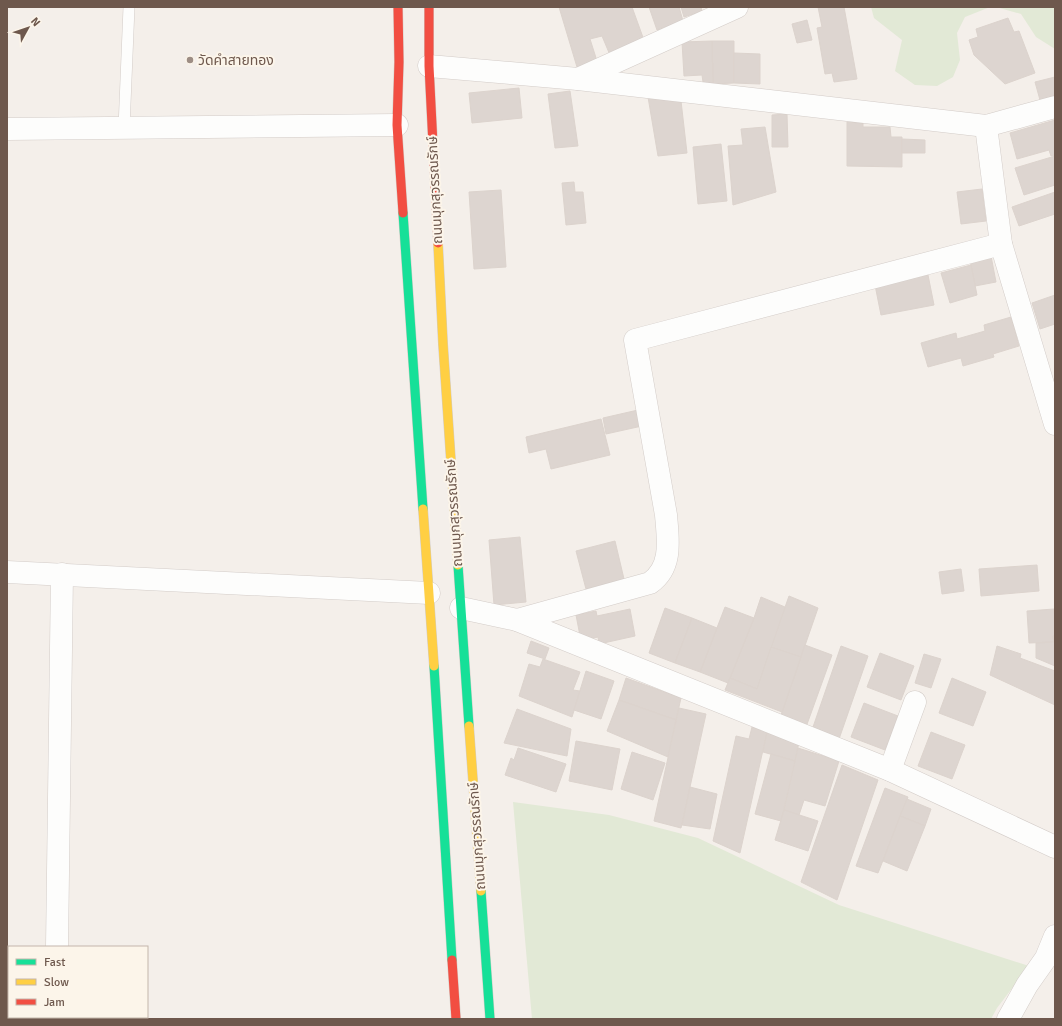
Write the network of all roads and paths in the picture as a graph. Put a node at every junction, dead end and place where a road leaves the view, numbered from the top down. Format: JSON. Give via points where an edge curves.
{"nodes":[{"id":1,"x":129,"y":7,"type":"edge"},
{"id":2,"x":398,"y":7,"type":"edge"},
{"id":3,"x":428,"y":7,"type":"edge"},
{"id":4,"x":737,"y":7,"type":"edge"},
{"id":5,"x":429,"y":66,"type":"junction"},
{"id":6,"x":578,"y":79,"type":"junction"},
{"id":7,"x":1055,"y":107,"type":"edge"},
{"id":8,"x":397,"y":125,"type":"junction"},
{"id":9,"x":986,"y":126,"type":"junction"},
{"id":10,"x":124,"y":128,"type":"junction"},
{"id":11,"x":7,"y":129,"type":"edge"},
{"id":12,"x":1001,"y":244,"type":"junction"},
{"id":13,"x":1055,"y":424,"type":"edge"},
{"id":14,"x":7,"y":572,"type":"edge"},
{"id":15,"x":62,"y":574,"type":"junction"},
{"id":16,"x":429,"y":593,"type":"junction"},
{"id":17,"x":461,"y":608,"type":"junction"},
{"id":18,"x":517,"y":620,"type":"junction"},
{"id":19,"x":915,"y":702,"type":"dead end"},
{"id":20,"x":890,"y":770,"type":"junction"},
{"id":21,"x":1055,"y":847,"type":"edge"},
{"id":22,"x":1055,"y":936,"type":"edge"},
{"id":23,"x":57,"y":946,"type":"edge"},
{"id":24,"x":456,"y":1019,"type":"edge"},
{"id":25,"x":490,"y":1019,"type":"edge"},
{"id":26,"x":1008,"y":1019,"type":"edge"}],
"edges":[{"from":1,"to":10,"type":"lane"},
{"from":2,"to":8,"type":"main road"},
{"from":3,"to":5,"type":"main road","name":"ถนนมุกสุวรรณรักษ์"},
{"from":4,"to":6,"type":"street"},
{"from":5,"to":6,"type":"street"},
{"from":5,"to":17,"type":"main road","name":"ถนนมุกสุวรรณรักษ์","via":[[443,344]]},
{"from":6,"to":9,"type":"street"},
{"from":7,"to":9,"type":"street"},
{"from":8,"to":10,"type":"street"},
{"from":8,"to":16,"type":"main road"},
{"from":9,"to":12,"type":"street"},
{"from":10,"to":11,"type":"street"},
{"from":12,"to":13,"type":"street"},
{"from":12,"to":18,"type":"street","via":[[635,340],[666,515],[668,543],[662,571],[650,584]]},
{"from":14,"to":15,"type":"street"},
{"from":15,"to":16,"type":"street"},
{"from":15,"to":23,"type":"street"},
{"from":16,"to":24,"type":"main road","via":[[439,677]]},
{"from":17,"to":18,"type":"street"},
{"from":17,"to":25,"type":"main road","name":"ถนนมุกสุวรรณรักษ์","via":[[461,675]]},
{"from":18,"to":20,"type":"street"},
{"from":19,"to":20,"type":"street"},
{"from":20,"to":21,"type":"street"},
{"from":22,"to":26,"type":"street","via":[[1046,958]]}]}
